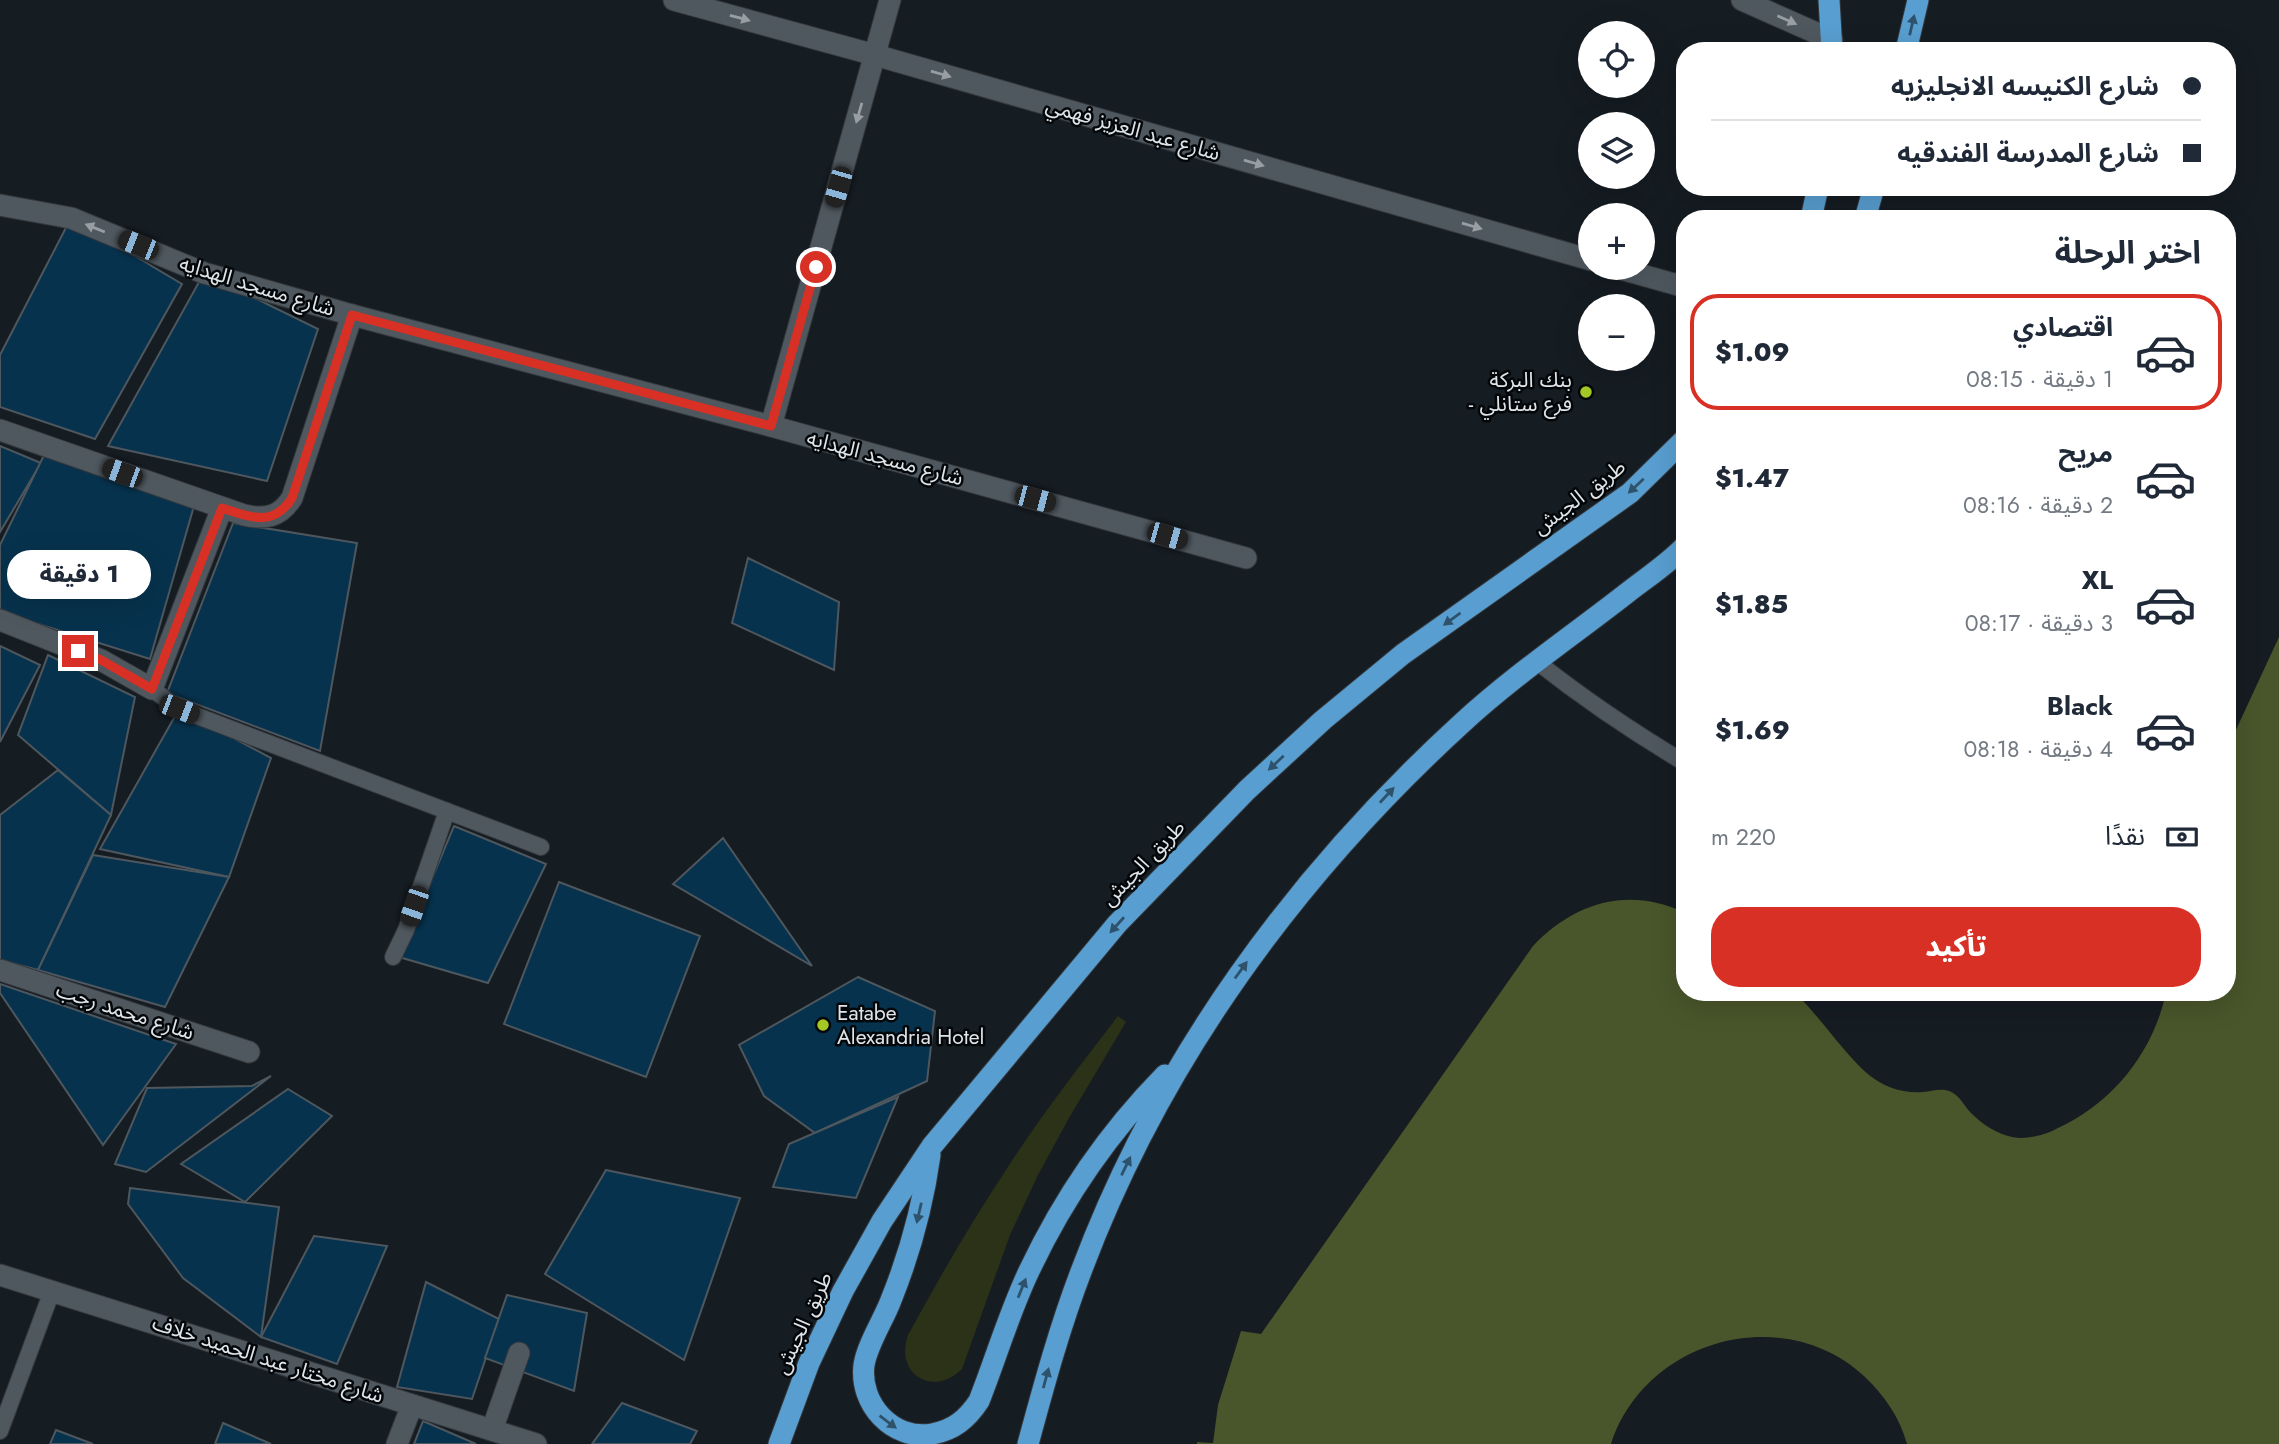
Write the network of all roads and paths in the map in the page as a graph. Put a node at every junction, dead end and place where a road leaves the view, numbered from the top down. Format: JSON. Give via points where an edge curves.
{"nodes":[{"id":1,"x":674,"y":0,"type":"edge"},
{"id":2,"x":890,"y":0,"type":"edge"},
{"id":3,"x":1742,"y":0,"type":"edge"},
{"id":4,"x":1829,"y":0,"type":"edge"},
{"id":5,"x":1918,"y":0,"type":"edge"},
{"id":6,"x":1826,"y":42,"type":"edge"},
{"id":7,"x":1832,"y":42,"type":"edge"},
{"id":8,"x":1908,"y":42,"type":"edge"},
{"id":9,"x":875,"y":55,"type":"junction"},
{"id":10,"x":0,"y":205,"type":"edge"},
{"id":11,"x":1578,"y":256,"type":"edge"},
{"id":12,"x":1655,"y":279,"type":"edge"},
{"id":13,"x":1676,"y":284,"type":"edge"},
{"id":14,"x":352,"y":315,"type":"junction"},
{"id":15,"x":771,"y":426,"type":"junction"},
{"id":16,"x":0,"y":430,"type":"edge"},
{"id":17,"x":1676,"y":448,"type":"edge"},
{"id":18,"x":222,"y":508,"type":"junction"},
{"id":19,"x":1676,"y":553,"type":"edge"},
{"id":20,"x":1246,"y":558,"type":"dead end"},
{"id":21,"x":0,"y":620,"type":"edge"},
{"id":22,"x":1536,"y":661,"type":"junction"},
{"id":23,"x":152,"y":689,"type":"junction"},
{"id":24,"x":1676,"y":757,"type":"edge"},
{"id":25,"x":447,"y":811,"type":"junction"},
{"id":26,"x":541,"y":847,"type":"dead end"},
{"id":27,"x":393,"y":957,"type":"dead end"},
{"id":28,"x":0,"y":970,"type":"edge"},
{"id":29,"x":249,"y":1052,"type":"dead end"},
{"id":30,"x":1186,"y":1053,"type":"junction"},
{"id":31,"x":932,"y":1146,"type":"junction"},
{"id":32,"x":0,"y":1275,"type":"edge"},
{"id":33,"x":52,"y":1291,"type":"junction"},
{"id":34,"x":519,"y":1353,"type":"dead end"},
{"id":35,"x":412,"y":1405,"type":"junction"},
{"id":36,"x":492,"y":1430,"type":"junction"},
{"id":37,"x":0,"y":1431,"type":"edge"},
{"id":38,"x":397,"y":1444,"type":"edge"},
{"id":39,"x":536,"y":1444,"type":"edge"},
{"id":40,"x":779,"y":1444,"type":"edge"},
{"id":41,"x":1028,"y":1444,"type":"edge"}],
"edges":[{"from":1,"to":9,"type":"street","name":"شارع عبد العزيز فهمي","one_way":true},
{"from":2,"to":9,"type":"street"},
{"from":3,"to":6,"type":"street","one_way":true},
{"from":4,"to":7,"type":"highway"},
{"from":8,"to":5,"type":"highway","one_way":true},
{"from":9,"to":11,"type":"street","name":"شارع عبد العزيز فهمي","one_way":true},
{"from":9,"to":15,"type":"street","one_way":true},
{"from":14,"to":10,"type":"street","name":"شارع مسجد الهدايه","one_way":true,"via":[[204,273],[71,218]]},
{"from":12,"to":13,"type":"street"},
{"from":14,"to":15,"type":"street","name":"شارع مسجد الهدايه"},
{"from":14,"to":18,"type":"street","via":[[287,506],[262,518]]},
{"from":15,"to":20,"type":"street","name":"شارع مسجد الهدايه"},
{"from":16,"to":18,"type":"street"},
{"from":17,"to":31,"type":"highway","name":"طريق الجيش","one_way":true,"via":[[1630,493],[1403,654],[1247,790],[1117,924]]},
{"from":18,"to":23,"type":"street"},
{"from":19,"to":22,"type":"highway"},
{"from":21,"to":23,"type":"street","via":[[101,660]]},
{"from":22,"to":24,"type":"lane","via":[[1620,723]]},
{"from":30,"to":22,"type":"highway","one_way":true,"via":[[1225,992],[1327,860],[1442,741]]},
{"from":23,"to":25,"type":"lane","via":[[179,709]]},
{"from":25,"to":26,"type":"lane"},
{"from":25,"to":27,"type":"lane"},
{"from":28,"to":29,"type":"street","name":"شارع محمد رجب"},
{"from":31,"to":30,"type":"highway","one_way":true,"via":[[913,1238],[864,1363],[866,1394],[873,1408],[897,1429],[928,1435],[958,1425],[979,1401],[1028,1273],[1053,1224],[1113,1134]]},
{"from":41,"to":30,"type":"highway","one_way":true,"via":[[1082,1268],[1151,1115]]},
{"from":31,"to":40,"type":"highway","name":"طريق الجيش","via":[[843,1291],[809,1363]]},
{"from":32,"to":33,"type":"street","name":"شارع مختار عبد الحميد خلاف"},
{"from":33,"to":35,"type":"street","name":"شارع مختار عبد الحميد خلاف"},
{"from":33,"to":37,"type":"lane"},
{"from":34,"to":36,"type":"street"},
{"from":35,"to":36,"type":"street","name":"شارع مختار عبد الحميد خلاف"},
{"from":35,"to":38,"type":"street"},
{"from":36,"to":39,"type":"street","name":"شارع مختار عبد الحميد خلاف"}]}
